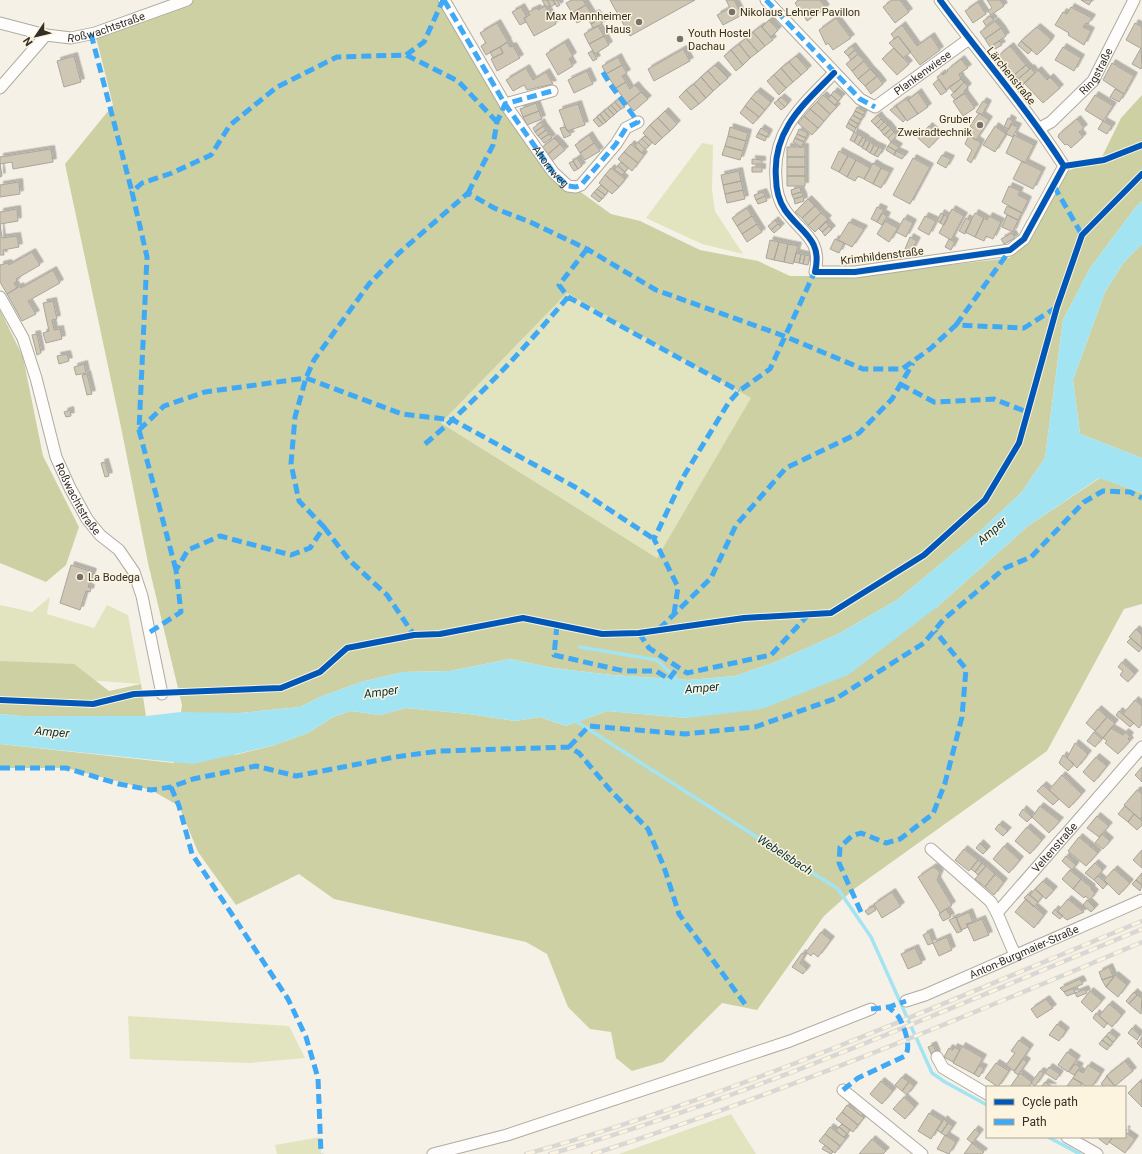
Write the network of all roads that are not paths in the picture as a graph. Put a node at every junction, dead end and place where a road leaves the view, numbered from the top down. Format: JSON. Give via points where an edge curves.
{"nodes":[{"id":1,"x":187,"y":0,"type":"edge"},
{"id":2,"x":444,"y":0,"type":"edge"},
{"id":3,"x":766,"y":0,"type":"edge"},
{"id":4,"x":940,"y":0,"type":"edge"},
{"id":5,"x":1134,"y":0,"type":"edge"},
{"id":6,"x":0,"y":23,"type":"edge"},
{"id":7,"x":46,"y":35,"type":"junction"},
{"id":8,"x":969,"y":39,"type":"junction"},
{"id":9,"x":834,"y":73,"type":"junction"},
{"id":10,"x":0,"y":88,"type":"edge"},
{"id":11,"x":552,"y":92,"type":"dead end"},
{"id":12,"x":505,"y":104,"type":"junction"},
{"id":13,"x":638,"y":122,"type":"dead end"},
{"id":14,"x":1040,"y":128,"type":"junction"},
{"id":15,"x":1064,"y":166,"type":"joint"},
{"id":16,"x":0,"y":297,"type":"edge"},
{"id":17,"x":162,"y":694,"type":"dead end"},
{"id":18,"x":1142,"y":747,"type":"edge"},
{"id":19,"x":931,"y":849,"type":"dead end"},
{"id":20,"x":1142,"y":900,"type":"edge"},
{"id":21,"x":997,"y":913,"type":"junction"},
{"id":22,"x":1015,"y":955,"type":"junction"},
{"id":23,"x":906,"y":1001,"type":"dead end"},
{"id":24,"x":871,"y":1009,"type":"dead end"},
{"id":25,"x":937,"y":1057,"type":"dead end"},
{"id":26,"x":843,"y":1090,"type":"dead end"},
{"id":27,"x":986,"y":1093,"type":"edge"},
{"id":28,"x":1069,"y":1138,"type":"edge"},
{"id":29,"x":433,"y":1154,"type":"edge"},
{"id":30,"x":922,"y":1154,"type":"edge"},
{"id":31,"x":1097,"y":1154,"type":"edge"}],
"edges":[{"from":1,"to":7,"type":"street","name":"Roßwachtstraße","via":[[95,33],[71,38]]},
{"from":2,"to":12,"type":"street","name":"Ahornweg"},
{"from":3,"to":9,"type":"street"},
{"from":4,"to":8,"type":"street","name":"Lärchenstraße"},
{"from":5,"to":14,"type":"street","name":"Ringstraße","via":[[1093,81],[1051,122]]},
{"from":6,"to":7,"type":"street","name":"Roßwachtstraße"},
{"from":7,"to":10,"type":"street"},
{"from":8,"to":9,"type":"street","name":"Plankenwiese","via":[[875,107],[860,99]]},
{"from":8,"to":14,"type":"street","name":"Lärchenstraße"},
{"from":9,"to":15,"type":"street","name":"Krimhildenstraße","via":[[790,122],[779,141],[775,166],[780,199],[785,210],[815,245],[815,272],[855,272],[1010,250],[1024,239]]},
{"from":11,"to":12,"type":"street"},
{"from":12,"to":13,"type":"street","name":"Ahornweg","via":[[553,172],[568,186],[581,185],[616,144],[626,128]]},
{"from":14,"to":15,"type":"street","name":"Lärchenstraße"},
{"from":16,"to":17,"type":"street","name":"Roßwachtstraße","via":[[23,338],[56,457],[70,488],[87,519],[100,535],[119,550],[134,572],[142,596]]},
{"from":18,"to":21,"type":"street","name":"Veltenstraße"},
{"from":19,"to":21,"type":"street","via":[[991,902]]},
{"from":20,"to":22,"type":"street","name":"Anton-Burgmaier-Straße"},
{"from":21,"to":22,"type":"street"},
{"from":22,"to":23,"type":"street","name":"Anton-Burgmaier-Straße","via":[[926,995]]},
{"from":24,"to":29,"type":"street","via":[[783,1044],[507,1135]]},
{"from":25,"to":27,"type":"street","via":[[943,1068]]},
{"from":26,"to":30,"type":"street"},
{"from":28,"to":31,"type":"street"}]}
